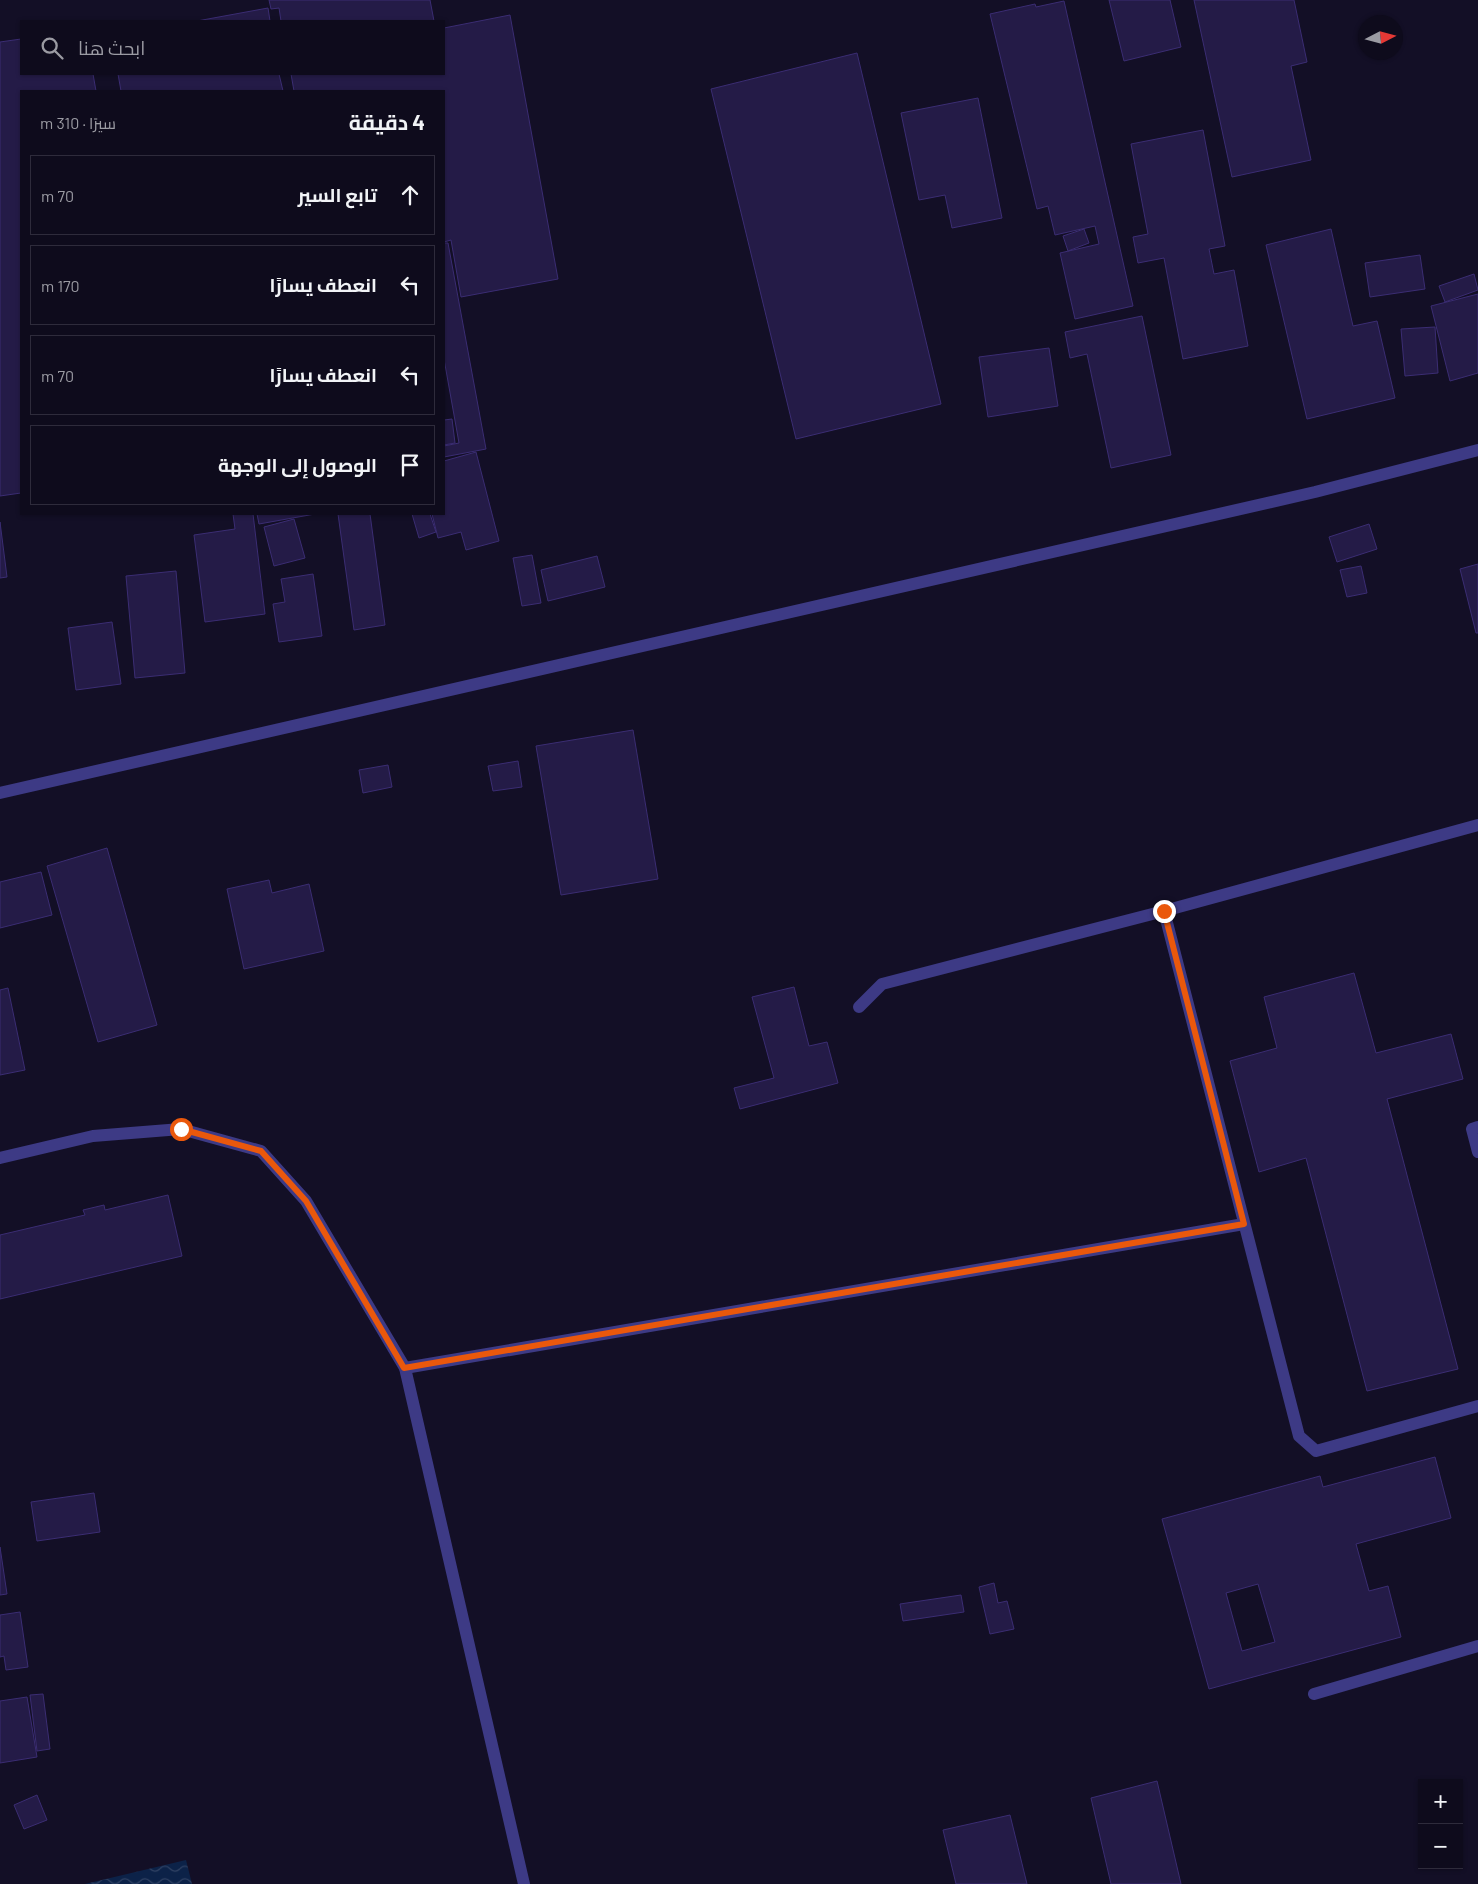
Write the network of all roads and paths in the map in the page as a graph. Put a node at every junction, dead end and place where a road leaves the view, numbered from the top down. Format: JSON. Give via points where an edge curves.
{"nodes":[{"id":1,"x":1478,"y":450,"type":"edge"},
{"id":2,"x":0,"y":793,"type":"edge"},
{"id":3,"x":1478,"y":825,"type":"edge"},
{"id":4,"x":1164,"y":911,"type":"junction"},
{"id":5,"x":859,"y":1007,"type":"dead end"},
{"id":6,"x":1478,"y":1127,"type":"edge"},
{"id":7,"x":1478,"y":1152,"type":"edge"},
{"id":8,"x":0,"y":1158,"type":"edge"},
{"id":9,"x":1244,"y":1224,"type":"junction"},
{"id":10,"x":404,"y":1368,"type":"junction"},
{"id":11,"x":1478,"y":1406,"type":"edge"},
{"id":12,"x":1478,"y":1646,"type":"edge"},
{"id":13,"x":1314,"y":1694,"type":"dead end"},
{"id":14,"x":524,"y":1884,"type":"edge"}],
"edges":[{"from":1,"to":2,"type":"street","via":[[1296,496]]},
{"from":3,"to":4,"type":"street"},
{"from":4,"to":5,"type":"street","via":[[882,984]]},
{"from":4,"to":9,"type":"street"},
{"from":6,"to":7,"type":"street","via":[[1472,1129]]},
{"from":8,"to":10,"type":"street","via":[[93,1136],[181,1129],[261,1151],[306,1201]]},
{"from":9,"to":10,"type":"street"},
{"from":9,"to":11,"type":"street","via":[[1299,1436],[1316,1451]]},
{"from":10,"to":14,"type":"street"},
{"from":12,"to":13,"type":"street"}]}
